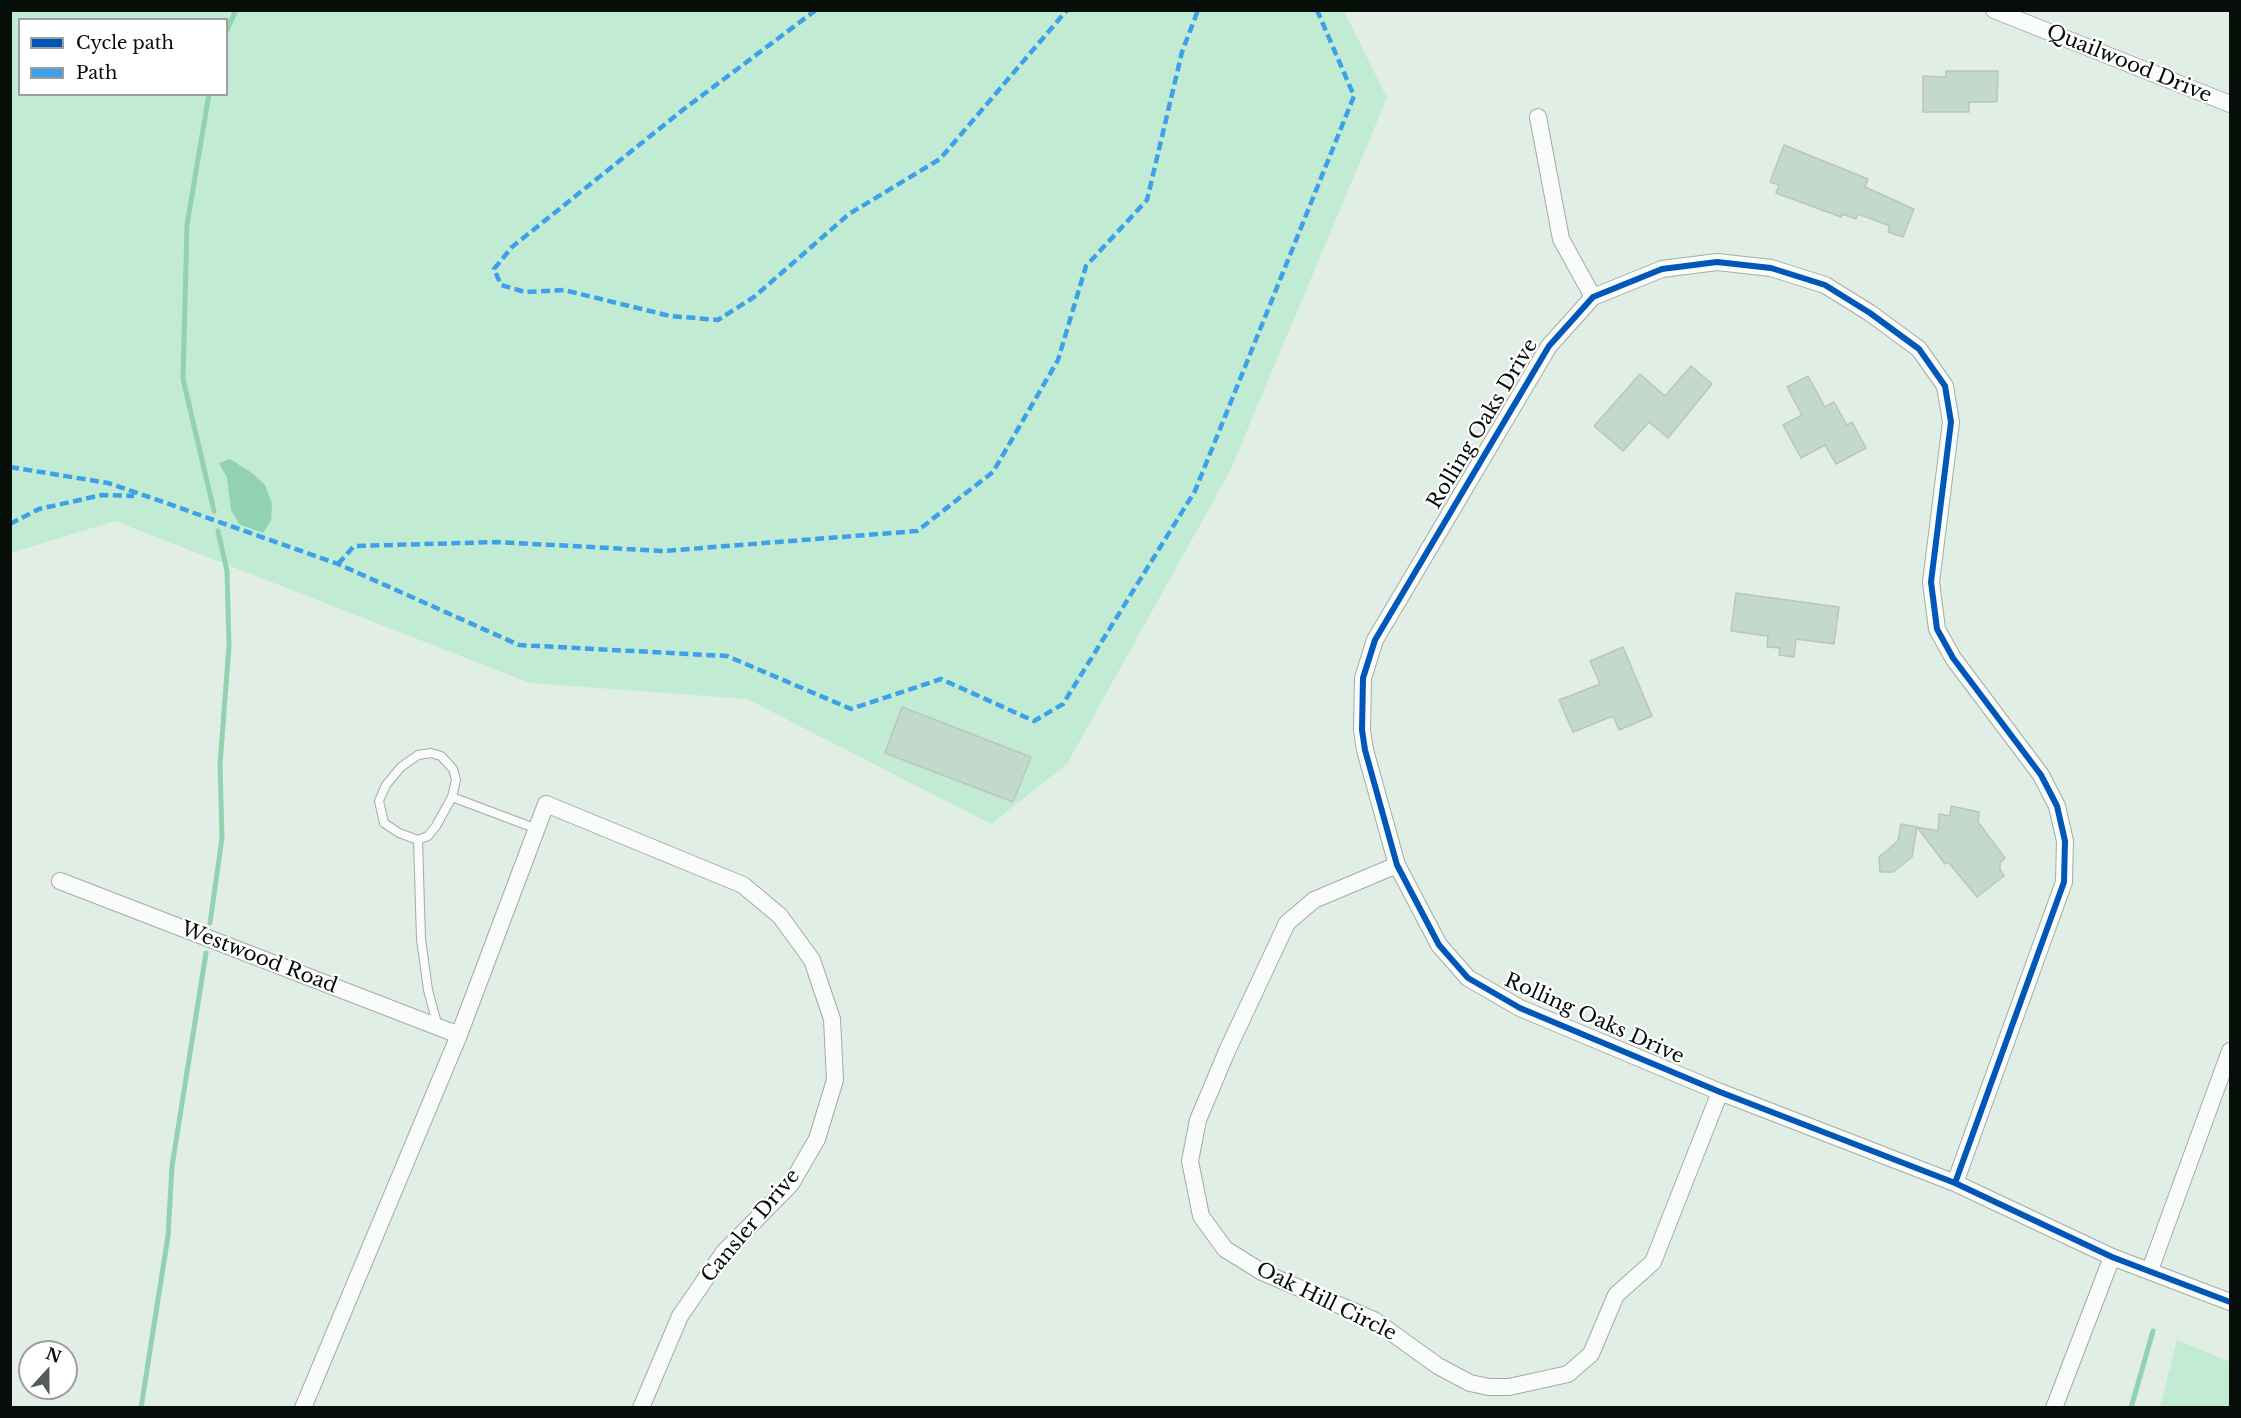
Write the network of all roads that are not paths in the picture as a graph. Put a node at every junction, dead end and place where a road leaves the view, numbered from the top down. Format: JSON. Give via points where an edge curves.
{"nodes":[{"id":1,"x":1994,"y":10,"type":"edge"},
{"id":2,"x":2230,"y":104,"type":"edge"},
{"id":3,"x":1538,"y":117,"type":"dead end"},
{"id":4,"x":1593,"y":297,"type":"junction"},
{"id":5,"x":452,"y":797,"type":"junction"},
{"id":6,"x":537,"y":829,"type":"junction"},
{"id":7,"x":418,"y":840,"type":"junction"},
{"id":8,"x":1397,"y":865,"type":"junction"},
{"id":9,"x":60,"y":881,"type":"dead end"},
{"id":10,"x":438,"y":1027,"type":"junction"},
{"id":11,"x":459,"y":1035,"type":"junction"},
{"id":12,"x":2230,"y":1051,"type":"edge"},
{"id":13,"x":1720,"y":1092,"type":"junction"},
{"id":14,"x":1955,"y":1183,"type":"junction"},
{"id":15,"x":2112,"y":1257,"type":"junction"},
{"id":16,"x":2150,"y":1270,"type":"junction"},
{"id":17,"x":2230,"y":1302,"type":"edge"},
{"id":18,"x":303,"y":1407,"type":"edge"},
{"id":19,"x":641,"y":1407,"type":"edge"},
{"id":20,"x":2054,"y":1407,"type":"edge"}],
"edges":[{"from":1,"to":2,"type":"street","name":"Quailwood Drive"},
{"from":3,"to":4,"type":"street","via":[[1561,239]]},
{"from":4,"to":8,"type":"street","name":"Rolling Oaks Drive","via":[[1549,346],[1374,640],[1363,678],[1362,730]]},
{"from":4,"to":14,"type":"street","name":"Rolling Oaks Drive","via":[[1662,269],[1717,262],[1771,268],[1825,285],[1870,313],[1918,349],[1945,386],[1951,422],[1931,582],[1937,629],[1953,658],[2041,775],[2057,806],[2065,841],[2064,882]]},
{"from":5,"to":6,"type":"lane"},
{"from":5,"to":7,"type":"lane","via":[[436,826]]},
{"from":5,"to":7,"type":"lane","via":[[456,780],[453,769],[441,756],[431,753],[418,755],[401,767],[386,785],[379,801],[384,822]]},
{"from":6,"to":11,"type":"street"},
{"from":6,"to":19,"type":"street","name":"Cansler Drive","via":[[546,804],[743,885],[780,916],[812,960],[832,1019],[835,1080],[817,1139],[790,1184],[724,1252],[680,1316]]},
{"from":7,"to":10,"type":"lane","via":[[421,939]]},
{"from":8,"to":13,"type":"street","name":"Rolling Oaks Drive","via":[[1439,945],[1468,978],[1520,1008]]},
{"from":8,"to":13,"type":"street","name":"Oak Hill Circle","via":[[1314,900],[1287,923],[1227,1051],[1198,1120],[1190,1161],[1201,1216],[1225,1249],[1262,1272],[1374,1320],[1438,1366],[1470,1383],[1509,1387],[1568,1374],[1591,1354],[1616,1295],[1653,1262]]},
{"from":9,"to":10,"type":"street","name":"Westwood Road"},
{"from":10,"to":11,"type":"street","name":"Westwood Road"},
{"from":11,"to":18,"type":"street"},
{"from":12,"to":16,"type":"street"},
{"from":13,"to":14,"type":"street","name":"Rolling Oaks Drive"},
{"from":14,"to":15,"type":"street","name":"Rolling Oaks Drive"},
{"from":15,"to":16,"type":"street","name":"Rolling Oaks Drive"},
{"from":15,"to":20,"type":"street"},
{"from":16,"to":17,"type":"street","name":"Rolling Oaks Drive"}]}
